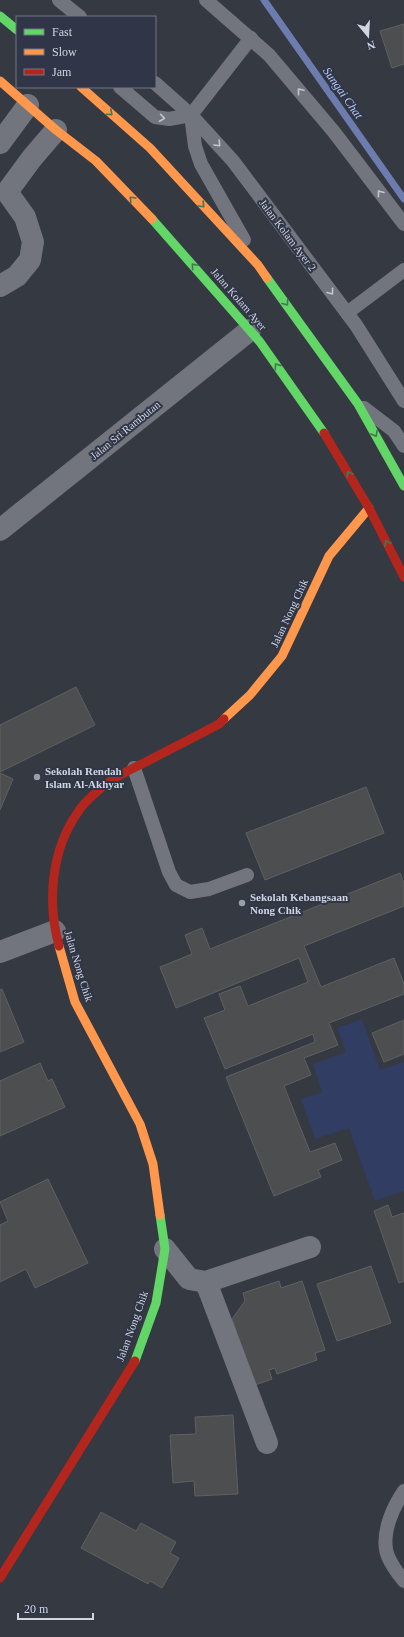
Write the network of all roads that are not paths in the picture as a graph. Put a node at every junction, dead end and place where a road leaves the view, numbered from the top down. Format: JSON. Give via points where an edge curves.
{"nodes":[{"id":1,"x":60,"y":0,"type":"edge"},
{"id":2,"x":206,"y":0,"type":"edge"},
{"id":3,"x":0,"y":16,"type":"edge"},
{"id":4,"x":79,"y":16,"type":"edge"},
{"id":5,"x":16,"y":29,"type":"edge"},
{"id":6,"x":250,"y":38,"type":"junction"},
{"id":7,"x":0,"y":82,"type":"edge"},
{"id":8,"x":156,"y":84,"type":"edge"},
{"id":9,"x":82,"y":88,"type":"edge"},
{"id":10,"x":121,"y":88,"type":"edge"},
{"id":11,"x":28,"y":105,"type":"junction"},
{"id":12,"x":191,"y":115,"type":"junction"},
{"id":13,"x":56,"y":130,"type":"junction"},
{"id":14,"x":0,"y":143,"type":"edge"},
{"id":15,"x":4,"y":188,"type":"edge"},
{"id":16,"x":404,"y":224,"type":"edge"},
{"id":17,"x":258,"y":265,"type":"junction"},
{"id":18,"x":404,"y":270,"type":"edge"},
{"id":19,"x":0,"y":286,"type":"edge"},
{"id":20,"x":347,"y":313,"type":"junction"},
{"id":21,"x":250,"y":330,"type":"junction"},
{"id":22,"x":404,"y":400,"type":"edge"},
{"id":23,"x":358,"y":404,"type":"junction"},
{"id":24,"x":404,"y":446,"type":"edge"},
{"id":25,"x":404,"y":486,"type":"edge"},
{"id":26,"x":369,"y":508,"type":"junction"},
{"id":27,"x":0,"y":530,"type":"edge"},
{"id":28,"x":404,"y":577,"type":"edge"},
{"id":29,"x":134,"y":768,"type":"junction"},
{"id":30,"x":247,"y":874,"type":"dead end"},
{"id":31,"x":55,"y":931,"type":"junction"},
{"id":32,"x":0,"y":952,"type":"edge"},
{"id":33,"x":310,"y":1247,"type":"dead end"},
{"id":34,"x":165,"y":1249,"type":"junction"},
{"id":35,"x":206,"y":1282,"type":"junction"},
{"id":36,"x":267,"y":1443,"type":"dead end"},
{"id":37,"x":404,"y":1491,"type":"edge"},
{"id":38,"x":0,"y":1578,"type":"edge"},
{"id":39,"x":404,"y":1581,"type":"edge"}],
"edges":[{"from":1,"to":4,"type":"lane"},
{"from":2,"to":6,"type":"lane"},
{"from":3,"to":5,"type":"street"},
{"from":6,"to":12,"type":"lane"},
{"from":16,"to":6,"type":"lane","one_way":true,"via":[[334,132],[269,55]]},
{"from":7,"to":11,"type":"street","name":"Jalan Kolam Ayer"},
{"from":8,"to":12,"type":"lane","name":"Jalan Kolam Ayer 2"},
{"from":9,"to":17,"type":"street","one_way":true,"via":[[150,148]]},
{"from":10,"to":12,"type":"lane","one_way":true,"via":[[155,117],[169,119]]},
{"from":11,"to":13,"type":"street","name":"Jalan Kolam Ayer"},
{"from":11,"to":14,"type":"street"},
{"from":12,"to":17,"type":"lane","via":[[195,146],[201,164]]},
{"from":12,"to":20,"type":"lane","name":"Jalan Kolam Ayer 2","one_way":true,"via":[[233,161]]},
{"from":13,"to":15,"type":"street"},
{"from":21,"to":13,"type":"street","name":"Jalan Kolam Ayer","one_way":true,"via":[[159,227],[96,161]]},
{"from":15,"to":19,"type":"street","via":[[25,217],[33,242],[30,260],[17,276]]},
{"from":17,"to":23,"type":"street","one_way":true},
{"from":18,"to":20,"type":"lane"},
{"from":20,"to":22,"type":"lane","name":"Jalan Kolam Ayer 2"},
{"from":26,"to":21,"type":"street","name":"Jalan Kolam Ayer","one_way":true,"via":[[329,440]]},
{"from":21,"to":27,"type":"street","name":"Jalan Sri Rambutan"},
{"from":23,"to":24,"type":"lane","via":[[394,431]]},
{"from":23,"to":25,"type":"street","one_way":true},
{"from":28,"to":26,"type":"street","name":"Jalan Kolam Ayer","one_way":true},
{"from":26,"to":29,"type":"street","name":"Jalan Nong Chik","via":[[328,556],[282,656],[250,695],[219,724]]},
{"from":29,"to":30,"type":"lane","via":[[169,872],[176,885],[190,892],[209,889]]},
{"from":29,"to":31,"type":"street","name":"Jalan Nong Chik","via":[[102,787],[78,811],[63,839],[56,861],[52,891]]},
{"from":31,"to":32,"type":"street"},
{"from":31,"to":34,"type":"street","name":"Jalan Nong Chik","via":[[75,1002],[140,1124],[153,1164]]},
{"from":33,"to":35,"type":"street"},
{"from":34,"to":35,"type":"street","via":[[189,1279]]},
{"from":34,"to":38,"type":"street","name":"Jalan Nong Chik","via":[[156,1303],[134,1363]]},
{"from":35,"to":36,"type":"street"},
{"from":37,"to":39,"type":"lane","via":[[387,1527],[386,1550],[397,1573]]}]}
